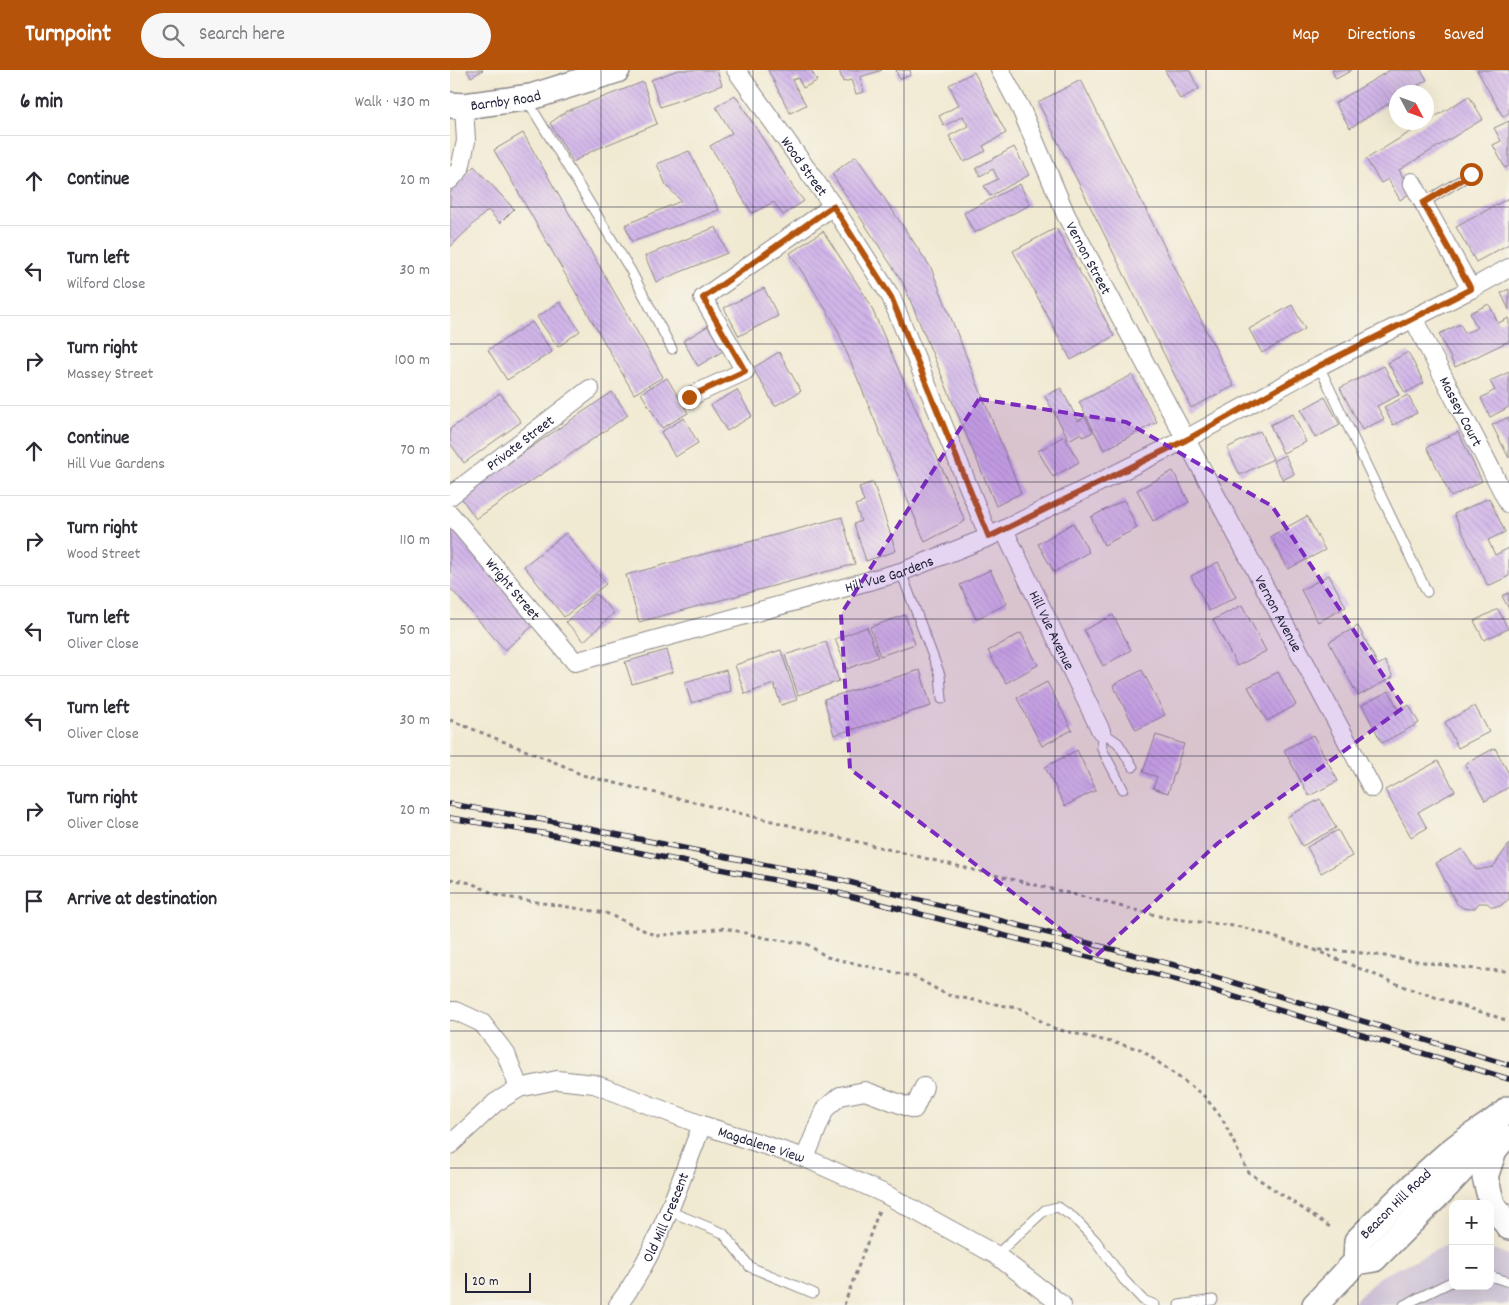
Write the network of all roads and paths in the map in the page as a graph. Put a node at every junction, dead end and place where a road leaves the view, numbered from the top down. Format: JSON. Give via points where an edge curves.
{"nodes":[{"id":1,"x":617,"y":70,"type":"edge"},
{"id":2,"x":736,"y":70,"type":"edge"},
{"id":3,"x":1000,"y":70,"type":"edge"},
{"id":4,"x":526,"y":98,"type":"junction"},
{"id":5,"x":457,"y":106,"type":"edge"},
{"id":6,"x":1471,"y":174,"type":"dead end"},
{"id":7,"x":450,"y":180,"type":"edge"},
{"id":8,"x":1412,"y":182,"type":"dead end"},
{"id":9,"x":1423,"y":203,"type":"junction"},
{"id":10,"x":833,"y":206,"type":"junction"},
{"id":11,"x":1509,"y":268,"type":"edge"},
{"id":12,"x":1471,"y":289,"type":"junction"},
{"id":13,"x":1413,"y":318,"type":"junction"},
{"id":14,"x":672,"y":349,"type":"dead end"},
{"id":15,"x":1319,"y":366,"type":"junction"},
{"id":16,"x":590,"y":389,"type":"dead end"},
{"id":17,"x":689,"y":397,"type":"dead end"},
{"id":18,"x":1186,"y":440,"type":"junction"},
{"id":19,"x":1507,"y":494,"type":"edge"},
{"id":20,"x":450,"y":496,"type":"edge"},
{"id":21,"x":450,"y":514,"type":"edge"},
{"id":22,"x":996,"y":534,"type":"junction"},
{"id":23,"x":901,"y":572,"type":"junction"},
{"id":24,"x":1427,"y":592,"type":"dead end"},
{"id":25,"x":575,"y":662,"type":"joint"},
{"id":26,"x":942,"y":699,"type":"dead end"},
{"id":27,"x":450,"y":720,"type":"edge"},
{"id":28,"x":1101,"y":731,"type":"junction"},
{"id":29,"x":1133,"y":767,"type":"dead end"},
{"id":30,"x":1372,"y":788,"type":"dead end"},
{"id":31,"x":1123,"y":789,"type":"dead end"},
{"id":32,"x":450,"y":879,"type":"edge"},
{"id":33,"x":1315,"y":950,"type":"junction"},
{"id":34,"x":1509,"y":971,"type":"edge"},
{"id":35,"x":450,"y":1011,"type":"edge"},
{"id":36,"x":1509,"y":1021,"type":"edge"},
{"id":37,"x":924,"y":1087,"type":"dead end"},
{"id":38,"x":519,"y":1088,"type":"junction"},
{"id":39,"x":702,"y":1124,"type":"junction"},
{"id":40,"x":1506,"y":1124,"type":"edge"},
{"id":41,"x":450,"y":1145,"type":"edge"},
{"id":42,"x":805,"y":1158,"type":"junction"},
{"id":43,"x":1422,"y":1176,"type":"junction"},
{"id":44,"x":885,"y":1194,"type":"junction"},
{"id":45,"x":1451,"y":1198,"type":"edge"},
{"id":46,"x":669,"y":1211,"type":"junction"},
{"id":47,"x":1494,"y":1221,"type":"edge"},
{"id":48,"x":1509,"y":1228,"type":"edge"},
{"id":49,"x":1333,"y":1229,"type":"dead end"},
{"id":50,"x":996,"y":1255,"type":"junction"},
{"id":51,"x":1356,"y":1262,"type":"junction"},
{"id":52,"x":1494,"y":1277,"type":"edge"},
{"id":53,"x":1509,"y":1282,"type":"edge"},
{"id":54,"x":1449,"y":1283,"type":"edge"},
{"id":55,"x":813,"y":1293,"type":"dead end"},
{"id":56,"x":1213,"y":1300,"type":"dead end"},
{"id":57,"x":1055,"y":1303,"type":"edge"},
{"id":58,"x":618,"y":1305,"type":"edge"},
{"id":59,"x":844,"y":1305,"type":"edge"},
{"id":60,"x":1155,"y":1305,"type":"edge"},
{"id":61,"x":1179,"y":1305,"type":"edge"},
{"id":62,"x":1315,"y":1305,"type":"edge"},
{"id":63,"x":1404,"y":1305,"type":"edge"}],
"edges":[{"from":1,"to":4,"type":"street","name":"Barnby Road"},
{"from":2,"to":10,"type":"street","name":"Wood Street"},
{"from":3,"to":18,"type":"street","name":"Vernon Street","via":[[1022,109],[1066,215]]},
{"from":4,"to":5,"type":"street","name":"Barnby Road"},
{"from":4,"to":14,"type":"lane","via":[[631,271]]},
{"from":5,"to":7,"type":"street","via":[[466,141],[460,169]]},
{"from":6,"to":9,"type":"lane"},
{"from":8,"to":9,"type":"street"},
{"from":9,"to":12,"type":"street"},
{"from":10,"to":17,"type":"street","via":[[703,298],[745,371]]},
{"from":10,"to":22,"type":"street","name":"Wood Street","via":[[891,297]]},
{"from":11,"to":12,"type":"street","name":"Hill Vue Gardens"},
{"from":12,"to":13,"type":"street","name":"Hill Vue Gardens"},
{"from":13,"to":15,"type":"street","name":"Hill Vue Gardens"},
{"from":13,"to":19,"type":"street","name":"Massey Court"},
{"from":15,"to":18,"type":"street","name":"Hill Vue Gardens"},
{"from":15,"to":24,"type":"lane"},
{"from":16,"to":20,"type":"street","name":"Private Street"},
{"from":18,"to":22,"type":"street","name":"Hill Vue Gardens"},
{"from":18,"to":30,"type":"street","name":"Vernon Avenue"},
{"from":21,"to":25,"type":"street","name":"Wright Street"},
{"from":22,"to":23,"type":"street","name":"Hill Vue Gardens"},
{"from":22,"to":28,"type":"street","name":"Hill Vue Avenue"},
{"from":23,"to":25,"type":"street","name":"Hill Vue Gardens"},
{"from":23,"to":26,"type":"lane","via":[[940,675]]},
{"from":27,"to":33,"type":"path","via":[[582,775],[1167,918],[1242,927]]},
{"from":28,"to":29,"type":"lane","via":[[1118,743]]},
{"from":28,"to":31,"type":"lane","via":[[1102,749]]},
{"from":32,"to":49,"type":"path","via":[[471,883],[499,896],[606,912],[656,936],[725,928],[807,944],[827,957],[915,977],[947,995],[1022,1010],[1052,1028],[1140,1049],[1203,1095],[1222,1118],[1248,1172]]},
{"from":33,"to":34,"type":"path","via":[[1344,950],[1442,966]]},
{"from":33,"to":36,"type":"path","via":[[1407,988]]},
{"from":35,"to":38,"type":"street","via":[[482,1023],[506,1054]]},
{"from":37,"to":42,"type":"street","via":[[914,1109],[865,1091],[840,1096],[826,1108]]},
{"from":38,"to":39,"type":"street","name":"Magdalene View","via":[[557,1080],[594,1084]]},
{"from":38,"to":41,"type":"street","name":"Magdalene View","via":[[495,1103]]},
{"from":39,"to":42,"type":"street","name":"Magdalene View"},
{"from":39,"to":46,"type":"street","name":"Old Mill Crescent"},
{"from":40,"to":43,"type":"street","name":"Beacon Hill Road","via":[[1451,1150]]},
{"from":40,"to":45,"type":"street","via":[[1494,1135]]},
{"from":40,"to":48,"type":"street","via":[[1485,1178],[1492,1204]]},
{"from":42,"to":44,"type":"street","name":"Magdalene View"},
{"from":43,"to":45,"type":"street"},
{"from":43,"to":51,"type":"street","name":"Beacon Hill Road","via":[[1358,1240]]},
{"from":44,"to":50,"type":"street","name":"Magdalene View"},
{"from":44,"to":59,"type":"path"},
{"from":45,"to":51,"type":"street","via":[[1374,1259]]},
{"from":46,"to":55,"type":"lane","via":[[723,1233],[750,1267]]},
{"from":46,"to":58,"type":"street","name":"Old Mill Crescent","via":[[643,1267]]},
{"from":47,"to":48,"type":"street"},
{"from":50,"to":57,"type":"street","name":"Magdalene View"},
{"from":50,"to":60,"type":"lane","via":[[1045,1210],[1058,1207],[1095,1240],[1143,1300]]},
{"from":51,"to":62,"type":"street"},
{"from":52,"to":53,"type":"lane"},
{"from":54,"to":63,"type":"lane"},
{"from":56,"to":61,"type":"lane"}]}
